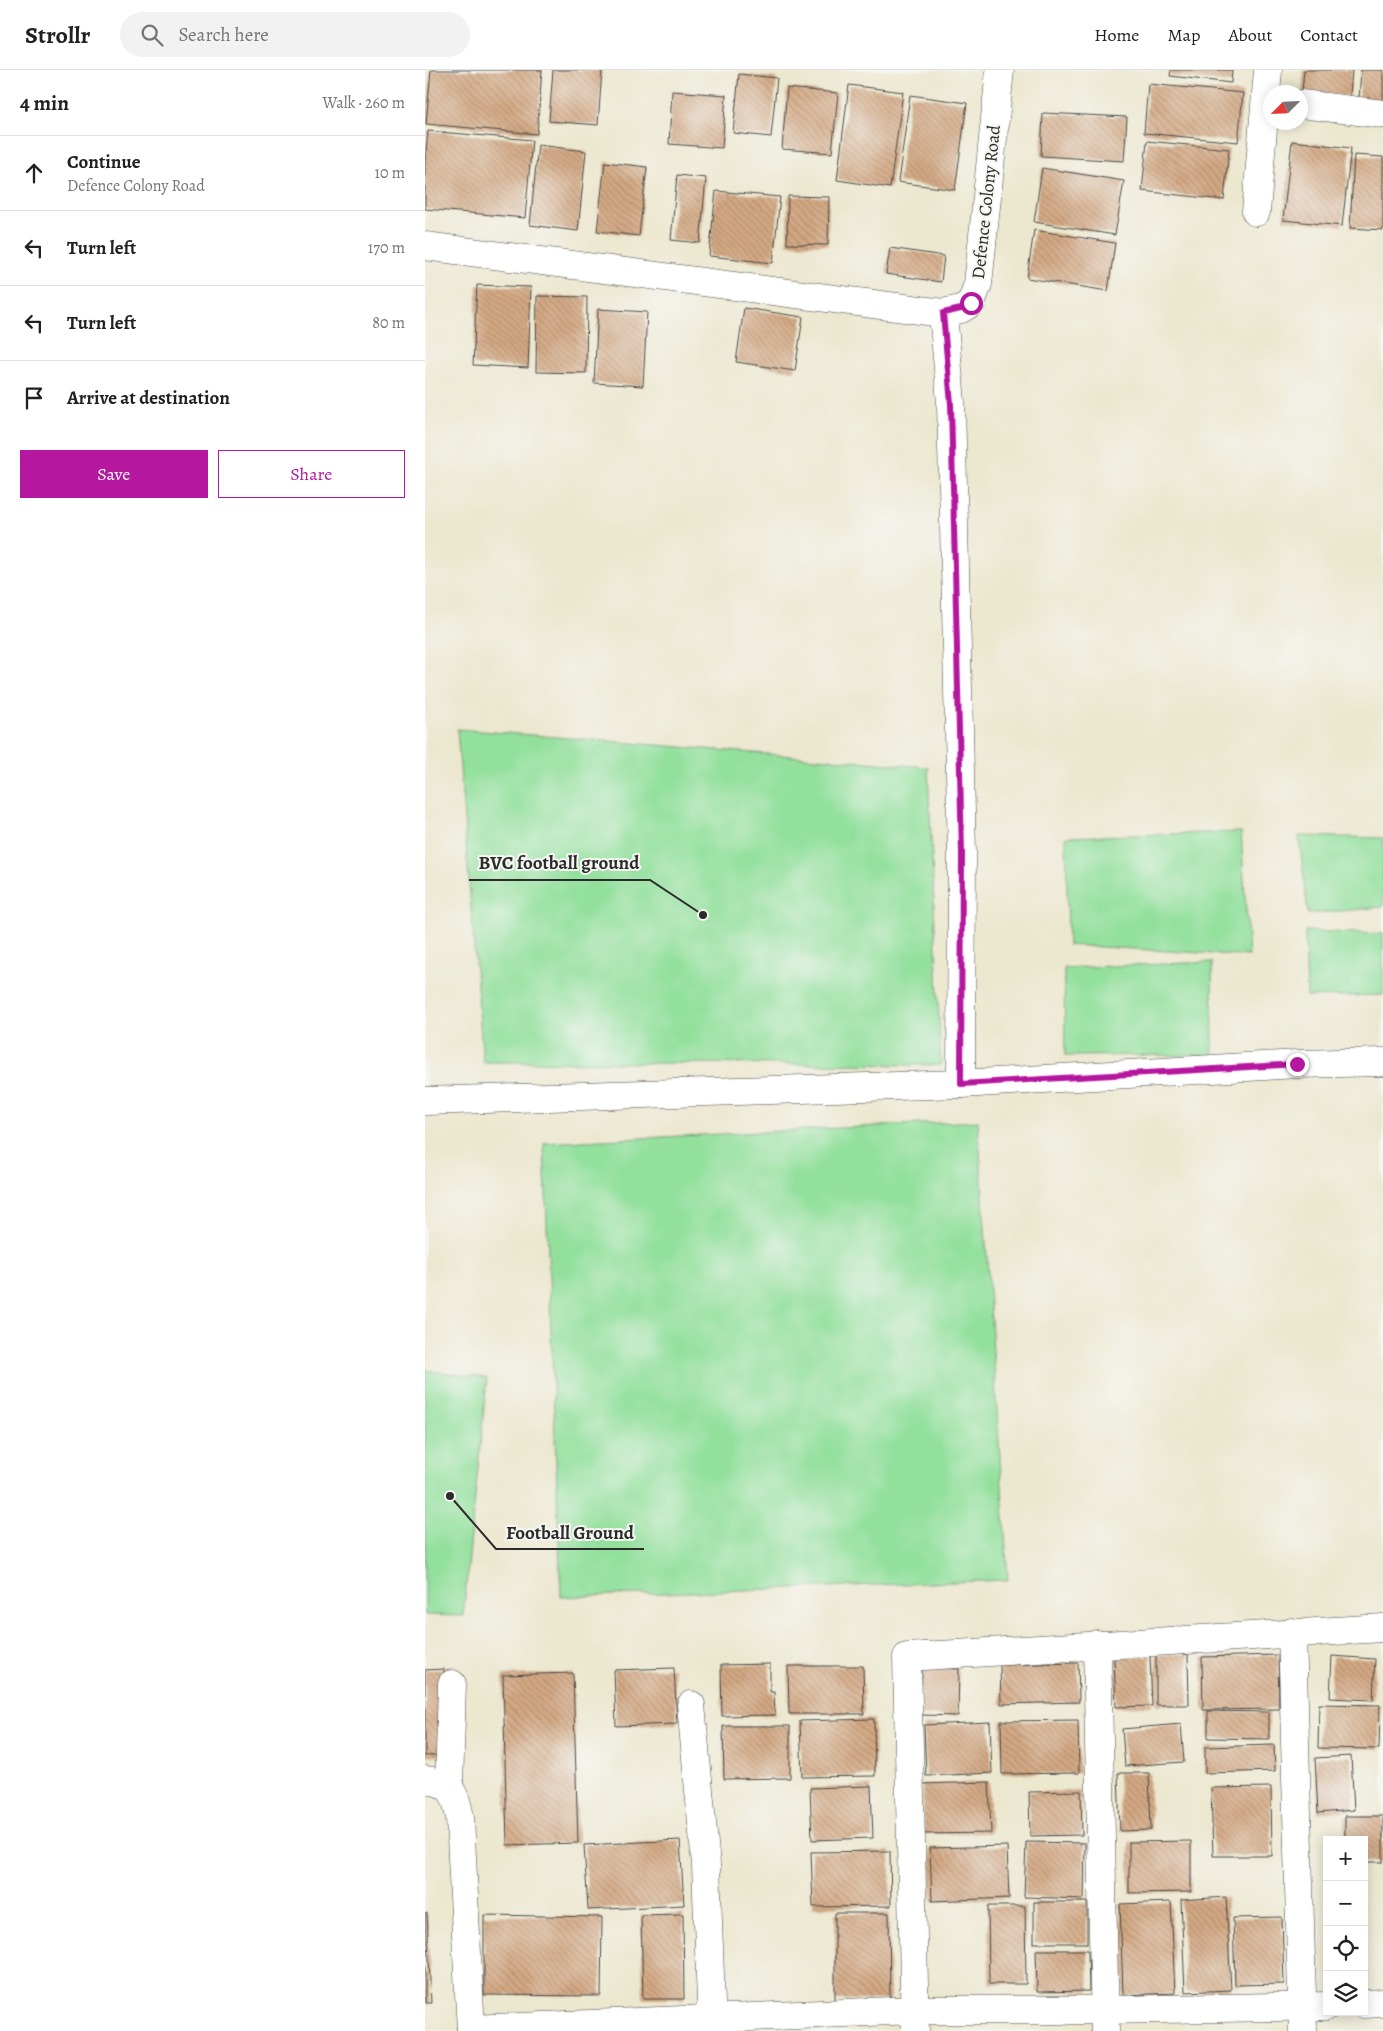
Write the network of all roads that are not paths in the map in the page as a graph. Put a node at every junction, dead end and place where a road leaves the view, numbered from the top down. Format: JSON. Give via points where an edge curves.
{"nodes":[{"id":1,"x":1000,"y":70,"type":"edge"},
{"id":2,"x":1268,"y":70,"type":"edge"},
{"id":3,"x":1268,"y":85,"type":"edge"},
{"id":4,"x":1308,"y":105,"type":"edge"},
{"id":5,"x":1383,"y":114,"type":"edge"},
{"id":6,"x":1265,"y":130,"type":"edge"},
{"id":7,"x":1256,"y":212,"type":"dead end"},
{"id":8,"x":425,"y":246,"type":"edge"},
{"id":9,"x":943,"y":313,"type":"junction"},
{"id":10,"x":1383,"y":1062,"type":"edge"},
{"id":11,"x":961,"y":1084,"type":"junction"},
{"id":12,"x":425,"y":1101,"type":"edge"},
{"id":13,"x":1383,"y":1628,"type":"edge"},
{"id":14,"x":1293,"y":1632,"type":"junction"},
{"id":15,"x":1097,"y":1644,"type":"junction"},
{"id":16,"x":452,"y":1684,"type":"dead end"},
{"id":17,"x":691,"y":1705,"type":"dead end"},
{"id":18,"x":437,"y":1783,"type":"edge"},
{"id":19,"x":1383,"y":2003,"type":"edge"},
{"id":20,"x":1368,"y":2004,"type":"edge"},
{"id":21,"x":1311,"y":2015,"type":"edge"},
{"id":22,"x":915,"y":2020,"type":"edge"},
{"id":23,"x":1104,"y":2021,"type":"edge"},
{"id":24,"x":712,"y":2025,"type":"edge"},
{"id":25,"x":471,"y":2030,"type":"edge"}],
"edges":[{"from":1,"to":9,"type":"street","name":"Defence Colony Road","via":[[977,284],[971,303]]},
{"from":2,"to":3,"type":"street"},
{"from":4,"to":5,"type":"street"},
{"from":6,"to":7,"type":"street"},
{"from":8,"to":9,"type":"street"},
{"from":9,"to":11,"type":"street","via":[[951,404],[962,853]]},
{"from":10,"to":11,"type":"street"},
{"from":11,"to":12,"type":"street"},
{"from":13,"to":14,"type":"street"},
{"from":14,"to":15,"type":"street"},
{"from":14,"to":21,"type":"street"},
{"from":15,"to":22,"type":"street","via":[[907,1657]]},
{"from":15,"to":23,"type":"street"},
{"from":16,"to":18,"type":"street"},
{"from":17,"to":24,"type":"street","via":[[706,1865]]},
{"from":18,"to":25,"type":"street","via":[[457,1800],[460,1818]]},
{"from":19,"to":20,"type":"street"},
{"from":21,"to":23,"type":"street"},
{"from":22,"to":23,"type":"street"},
{"from":22,"to":24,"type":"street"},
{"from":24,"to":25,"type":"street"}]}
